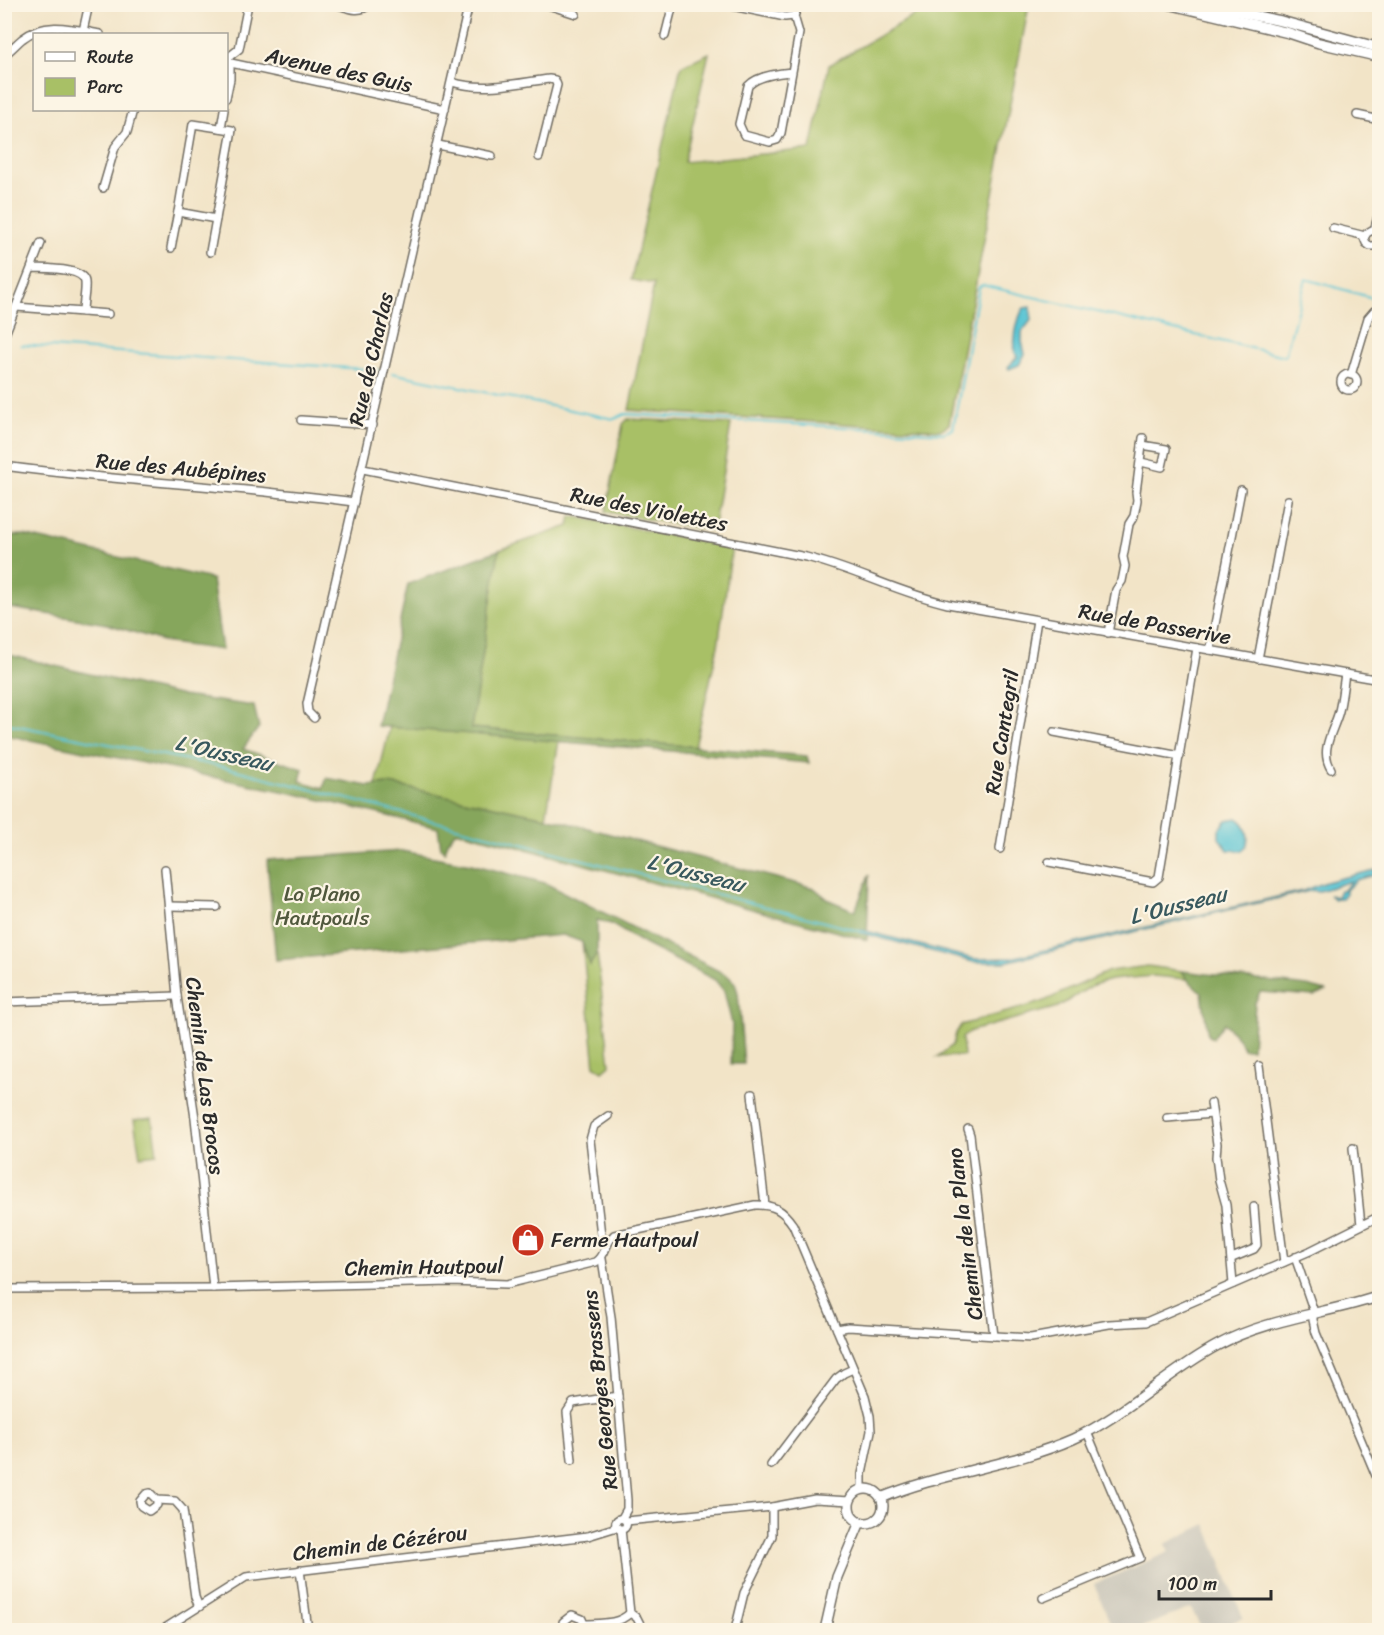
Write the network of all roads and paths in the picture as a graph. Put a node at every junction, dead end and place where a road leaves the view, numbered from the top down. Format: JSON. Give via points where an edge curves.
{"nodes":[{"id":1,"x":89,"y":4,"type":"edge"},
{"id":2,"x":248,"y":4,"type":"edge"},
{"id":3,"x":336,"y":4,"type":"edge"},
{"id":4,"x":370,"y":4,"type":"edge"},
{"id":5,"x":469,"y":4,"type":"edge"},
{"id":6,"x":545,"y":4,"type":"edge"},
{"id":7,"x":673,"y":4,"type":"edge"},
{"id":8,"x":723,"y":4,"type":"edge"},
{"id":9,"x":799,"y":4,"type":"edge"},
{"id":10,"x":1168,"y":4,"type":"edge"},
{"id":11,"x":1199,"y":4,"type":"edge"},
{"id":12,"x":576,"y":15,"type":"dead end"},
{"id":13,"x":794,"y":16,"type":"junction"},
{"id":14,"x":83,"y":31,"type":"junction"},
{"id":15,"x":94,"y":33,"type":"edge"},
{"id":16,"x":665,"y":36,"type":"dead end"},
{"id":17,"x":1380,"y":48,"type":"edge"},
{"id":18,"x":4,"y":55,"type":"edge"},
{"id":19,"x":1379,"y":57,"type":"edge"},
{"id":20,"x":228,"y":62,"type":"edge"},
{"id":21,"x":792,"y":72,"type":"junction"},
{"id":22,"x":452,"y":82,"type":"junction"},
{"id":23,"x":228,"y":88,"type":"edge"},
{"id":24,"x":445,"y":109,"type":"junction"},
{"id":25,"x":133,"y":111,"type":"edge"},
{"id":26,"x":224,"y":111,"type":"edge"},
{"id":27,"x":1357,"y":115,"type":"dead end"},
{"id":28,"x":1380,"y":120,"type":"edge"},
{"id":29,"x":220,"y":128,"type":"junction"},
{"id":30,"x":438,"y":145,"type":"junction"},
{"id":31,"x":492,"y":156,"type":"dead end"},
{"id":32,"x":539,"y":157,"type":"dead end"},
{"id":33,"x":103,"y":188,"type":"dead end"},
{"id":34,"x":1380,"y":209,"type":"edge"},
{"id":35,"x":178,"y":212,"type":"junction"},
{"id":36,"x":216,"y":219,"type":"junction"},
{"id":37,"x":1333,"y":228,"type":"dead end"},
{"id":38,"x":1377,"y":233,"type":"edge"},
{"id":39,"x":1365,"y":236,"type":"junction"},
{"id":40,"x":1380,"y":242,"type":"edge"},
{"id":41,"x":41,"y":243,"type":"dead end"},
{"id":42,"x":171,"y":248,"type":"dead end"},
{"id":43,"x":210,"y":252,"type":"dead end"},
{"id":44,"x":32,"y":268,"type":"junction"},
{"id":45,"x":16,"y":307,"type":"junction"},
{"id":46,"x":1380,"y":309,"type":"edge"},
{"id":47,"x":82,"y":312,"type":"junction"},
{"id":48,"x":108,"y":314,"type":"dead end"},
{"id":49,"x":4,"y":337,"type":"edge"},
{"id":50,"x":1351,"y":375,"type":"dead end"},
{"id":51,"x":301,"y":420,"type":"dead end"},
{"id":52,"x":373,"y":425,"type":"junction"},
{"id":53,"x":1141,"y":462,"type":"junction"},
{"id":54,"x":4,"y":466,"type":"edge"},
{"id":55,"x":363,"y":469,"type":"junction"},
{"id":56,"x":1241,"y":490,"type":"dead end"},
{"id":57,"x":1288,"y":500,"type":"dead end"},
{"id":58,"x":354,"y":502,"type":"junction"},
{"id":59,"x":924,"y":598,"type":"joint"},
{"id":60,"x":1037,"y":620,"type":"junction"},
{"id":61,"x":1108,"y":633,"type":"junction"},
{"id":62,"x":1197,"y":648,"type":"junction"},
{"id":63,"x":1210,"y":650,"type":"junction"},
{"id":64,"x":1258,"y":659,"type":"junction"},
{"id":65,"x":1345,"y":674,"type":"junction"},
{"id":66,"x":1380,"y":680,"type":"edge"},
{"id":67,"x":314,"y":718,"type":"dead end"},
{"id":68,"x":1054,"y":732,"type":"dead end"},
{"id":69,"x":1180,"y":756,"type":"junction"},
{"id":70,"x":1331,"y":769,"type":"dead end"},
{"id":71,"x":1000,"y":849,"type":"dead end"},
{"id":72,"x":1049,"y":861,"type":"dead end"},
{"id":73,"x":165,"y":869,"type":"dead end"},
{"id":74,"x":169,"y":906,"type":"junction"},
{"id":75,"x":218,"y":907,"type":"dead end"},
{"id":76,"x":177,"y":996,"type":"junction"},
{"id":77,"x":4,"y":1002,"type":"edge"},
{"id":78,"x":1259,"y":1066,"type":"dead end"},
{"id":79,"x":752,"y":1095,"type":"dead end"},
{"id":80,"x":1211,"y":1103,"type":"dead end"},
{"id":81,"x":1212,"y":1114,"type":"junction"},
{"id":82,"x":608,"y":1116,"type":"dead end"},
{"id":83,"x":1167,"y":1118,"type":"dead end"},
{"id":84,"x":968,"y":1129,"type":"dead end"},
{"id":85,"x":1353,"y":1148,"type":"dead end"},
{"id":86,"x":765,"y":1204,"type":"junction"},
{"id":87,"x":1254,"y":1207,"type":"dead end"},
{"id":88,"x":1380,"y":1216,"type":"edge"},
{"id":89,"x":1361,"y":1225,"type":"junction"},
{"id":90,"x":608,"y":1241,"type":"junction"},
{"id":91,"x":1295,"y":1257,"type":"junction"},
{"id":92,"x":1232,"y":1258,"type":"junction"},
{"id":93,"x":602,"y":1259,"type":"junction"},
{"id":94,"x":1284,"y":1262,"type":"junction"},
{"id":95,"x":1233,"y":1284,"type":"junction"},
{"id":96,"x":213,"y":1288,"type":"junction"},
{"id":97,"x":4,"y":1289,"type":"edge"},
{"id":98,"x":1380,"y":1296,"type":"edge"},
{"id":99,"x":1312,"y":1315,"type":"junction"},
{"id":100,"x":837,"y":1329,"type":"junction"},
{"id":101,"x":994,"y":1336,"type":"junction"},
{"id":102,"x":853,"y":1369,"type":"junction"},
{"id":103,"x":618,"y":1396,"type":"junction"},
{"id":104,"x":1087,"y":1432,"type":"junction"},
{"id":105,"x":572,"y":1460,"type":"dead end"},
{"id":106,"x":771,"y":1465,"type":"dead end"},
{"id":107,"x":1380,"y":1485,"type":"edge"},
{"id":108,"x":862,"y":1489,"type":"junction"},
{"id":109,"x":881,"y":1498,"type":"junction"},
{"id":110,"x":157,"y":1500,"type":"dead end"},
{"id":111,"x":850,"y":1501,"type":"junction"},
{"id":112,"x":772,"y":1507,"type":"junction"},
{"id":113,"x":624,"y":1519,"type":"junction"},
{"id":114,"x":860,"y":1522,"type":"junction"},
{"id":115,"x":619,"y":1528,"type":"junction"},
{"id":116,"x":300,"y":1570,"type":"junction"},
{"id":117,"x":1043,"y":1598,"type":"dead end"},
{"id":118,"x":199,"y":1607,"type":"junction"},
{"id":119,"x":630,"y":1613,"type":"junction"},
{"id":120,"x":584,"y":1627,"type":"edge"},
{"id":121,"x":162,"y":1630,"type":"edge"},
{"id":122,"x":308,"y":1630,"type":"edge"},
{"id":123,"x":564,"y":1630,"type":"edge"},
{"id":124,"x":644,"y":1630,"type":"edge"},
{"id":125,"x":735,"y":1630,"type":"edge"},
{"id":126,"x":825,"y":1630,"type":"edge"}],
"edges":[{"from":1,"to":14,"type":"street"},
{"from":2,"to":20,"type":"street","via":[[239,49]]},
{"from":3,"to":4,"type":"street","via":[[357,10]]},
{"from":5,"to":22,"type":"street","name":"Rue de Charlas"},
{"from":6,"to":12,"type":"street"},
{"from":7,"to":16,"type":"street"},
{"from":8,"to":13,"type":"street"},
{"from":9,"to":13,"type":"street"},
{"from":10,"to":19,"type":"street"},
{"from":11,"to":17,"type":"street"},
{"from":13,"to":21,"type":"street","via":[[799,33]]},
{"from":14,"to":15,"type":"street"},
{"from":14,"to":18,"type":"street","via":[[48,27],[22,39]]},
{"from":20,"to":23,"type":"street"},
{"from":20,"to":24,"type":"street","name":"Avenue des Guis"},
{"from":21,"to":21,"type":"street","via":[[777,140],[770,142],[744,135],[739,124],[748,86],[752,81]]},
{"from":22,"to":24,"type":"street","name":"Rue de Charlas"},
{"from":22,"to":32,"type":"street","via":[[489,87],[555,80]]},
{"from":24,"to":30,"type":"street","name":"Rue de Charlas"},
{"from":25,"to":33,"type":"street","via":[[127,132],[115,147]]},
{"from":26,"to":29,"type":"street"},
{"from":27,"to":28,"type":"street"},
{"from":29,"to":35,"type":"street","via":[[193,124]]},
{"from":29,"to":36,"type":"street","via":[[232,130]]},
{"from":30,"to":31,"type":"street"},
{"from":30,"to":52,"type":"street","name":"Rue de Charlas"},
{"from":34,"to":38,"type":"street"},
{"from":35,"to":36,"type":"street"},
{"from":35,"to":42,"type":"street"},
{"from":36,"to":43,"type":"street"},
{"from":37,"to":39,"type":"street"},
{"from":38,"to":39,"type":"street","via":[[1369,231]]},
{"from":39,"to":40,"type":"street","via":[[1370,246]]},
{"from":41,"to":44,"type":"street"},
{"from":44,"to":45,"type":"street"},
{"from":44,"to":47,"type":"street","via":[[82,275]]},
{"from":45,"to":47,"type":"street"},
{"from":45,"to":49,"type":"street"},
{"from":46,"to":50,"type":"street","via":[[1368,318]]},
{"from":47,"to":48,"type":"street"},
{"from":51,"to":52,"type":"street"},
{"from":52,"to":55,"type":"street","name":"Rue de Charlas"},
{"from":53,"to":53,"type":"street","via":[[1143,442],[1166,449],[1162,466]]},
{"from":53,"to":61,"type":"street","via":[[1134,516],[1123,557],[1125,566]]},
{"from":54,"to":58,"type":"street","name":"Rue des Aubépines"},
{"from":55,"to":58,"type":"street","name":"Rue de Charlas"},
{"from":55,"to":59,"type":"street","name":"Rue des Violettes","via":[[806,557]]},
{"from":56,"to":63,"type":"street"},
{"from":57,"to":64,"type":"street"},
{"from":58,"to":67,"type":"street","name":"Rue de Charlas","via":[[307,704]]},
{"from":59,"to":60,"type":"street","name":"Rue de Passerive"},
{"from":60,"to":61,"type":"street","name":"Rue de Passerive"},
{"from":60,"to":71,"type":"street","name":"Rue Cantegril"},
{"from":61,"to":62,"type":"street","name":"Rue de Passerive"},
{"from":62,"to":63,"type":"street","name":"Rue de Passerive"},
{"from":62,"to":69,"type":"street"},
{"from":63,"to":64,"type":"street","name":"Rue de Passerive"},
{"from":64,"to":65,"type":"street","name":"Rue de Passerive"},
{"from":65,"to":66,"type":"street","name":"Rue de Passerive"},
{"from":65,"to":70,"type":"street","via":[[1339,712],[1327,744]]},
{"from":68,"to":69,"type":"street"},
{"from":69,"to":72,"type":"street","via":[[1159,877],[1153,882]]},
{"from":73,"to":74,"type":"street","name":"Chemin de Las Brocos"},
{"from":74,"to":75,"type":"street"},
{"from":74,"to":76,"type":"street","name":"Chemin de Las Brocos"},
{"from":76,"to":77,"type":"street"},
{"from":76,"to":96,"type":"street","name":"Chemin de Las Brocos"},
{"from":78,"to":94,"type":"street"},
{"from":79,"to":86,"type":"street"},
{"from":80,"to":81,"type":"street"},
{"from":81,"to":83,"type":"street"},
{"from":81,"to":92,"type":"street"},
{"from":82,"to":90,"type":"street","via":[[594,1126],[590,1140],[602,1235]]},
{"from":84,"to":101,"type":"street","name":"Chemin de la Plano"},
{"from":85,"to":89,"type":"street"},
{"from":86,"to":90,"type":"street","via":[[614,1235]]},
{"from":86,"to":100,"type":"street","via":[[778,1208],[790,1220]]},
{"from":87,"to":92,"type":"street","via":[[1257,1245]]},
{"from":88,"to":89,"type":"street"},
{"from":89,"to":91,"type":"street"},
{"from":90,"to":93,"type":"street"},
{"from":91,"to":94,"type":"street"},
{"from":91,"to":99,"type":"street"},
{"from":92,"to":95,"type":"street"},
{"from":93,"to":96,"type":"street","name":"Chemin Hautpoul","via":[[576,1269],[507,1284]]},
{"from":93,"to":103,"type":"street","name":"Rue Georges Brassens"},
{"from":94,"to":95,"type":"street"},
{"from":95,"to":101,"type":"street","via":[[1152,1321],[1109,1324],[1031,1338]]},
{"from":96,"to":97,"type":"street","name":"Chemin Hautpoul"},
{"from":98,"to":99,"type":"street"},
{"from":99,"to":104,"type":"street","via":[[1253,1330],[1218,1345]]},
{"from":99,"to":107,"type":"street"},
{"from":100,"to":101,"type":"street"},
{"from":100,"to":102,"type":"street"},
{"from":102,"to":106,"type":"street","via":[[836,1379]]},
{"from":102,"to":108,"type":"street","via":[[871,1422]]},
{"from":103,"to":105,"type":"street","via":[[573,1403],[567,1412]]},
{"from":103,"to":113,"type":"street","name":"Rue Georges Brassens","via":[[628,1504]]},
{"from":104,"to":109,"type":"street","via":[[1058,1445]]},
{"from":104,"to":117,"type":"street","via":[[1140,1558]]},
{"from":108,"to":109,"type":"street","via":[[872,1490]]},
{"from":108,"to":111,"type":"street"},
{"from":109,"to":114,"type":"street","via":[[883,1509],[879,1518],[870,1523]]},
{"from":110,"to":118,"type":"street","via":[[175,1501],[183,1510]]},
{"from":111,"to":112,"type":"street","via":[[816,1499]]},
{"from":111,"to":114,"type":"street","via":[[851,1514]]},
{"from":112,"to":113,"type":"street"},
{"from":112,"to":125,"type":"street","via":[[772,1536],[744,1593]]},
{"from":113,"to":115,"type":"street","name":"Rue Georges Brassens","via":[[616,1521]]},
{"from":114,"to":126,"type":"street","via":[[835,1583]]},
{"from":115,"to":116,"type":"street","name":"Chemin de Cézérou","via":[[588,1536]]},
{"from":115,"to":119,"type":"street"},
{"from":116,"to":118,"type":"street","name":"Chemin de Cézérou","via":[[243,1578]]},
{"from":116,"to":122,"type":"street"},
{"from":118,"to":121,"type":"street","name":"Chemin de Cézérou"},
{"from":119,"to":120,"type":"street","via":[[616,1622]]},
{"from":119,"to":124,"type":"street"},
{"from":120,"to":123,"type":"street","via":[[578,1616],[572,1615],[563,1622]]}]}
